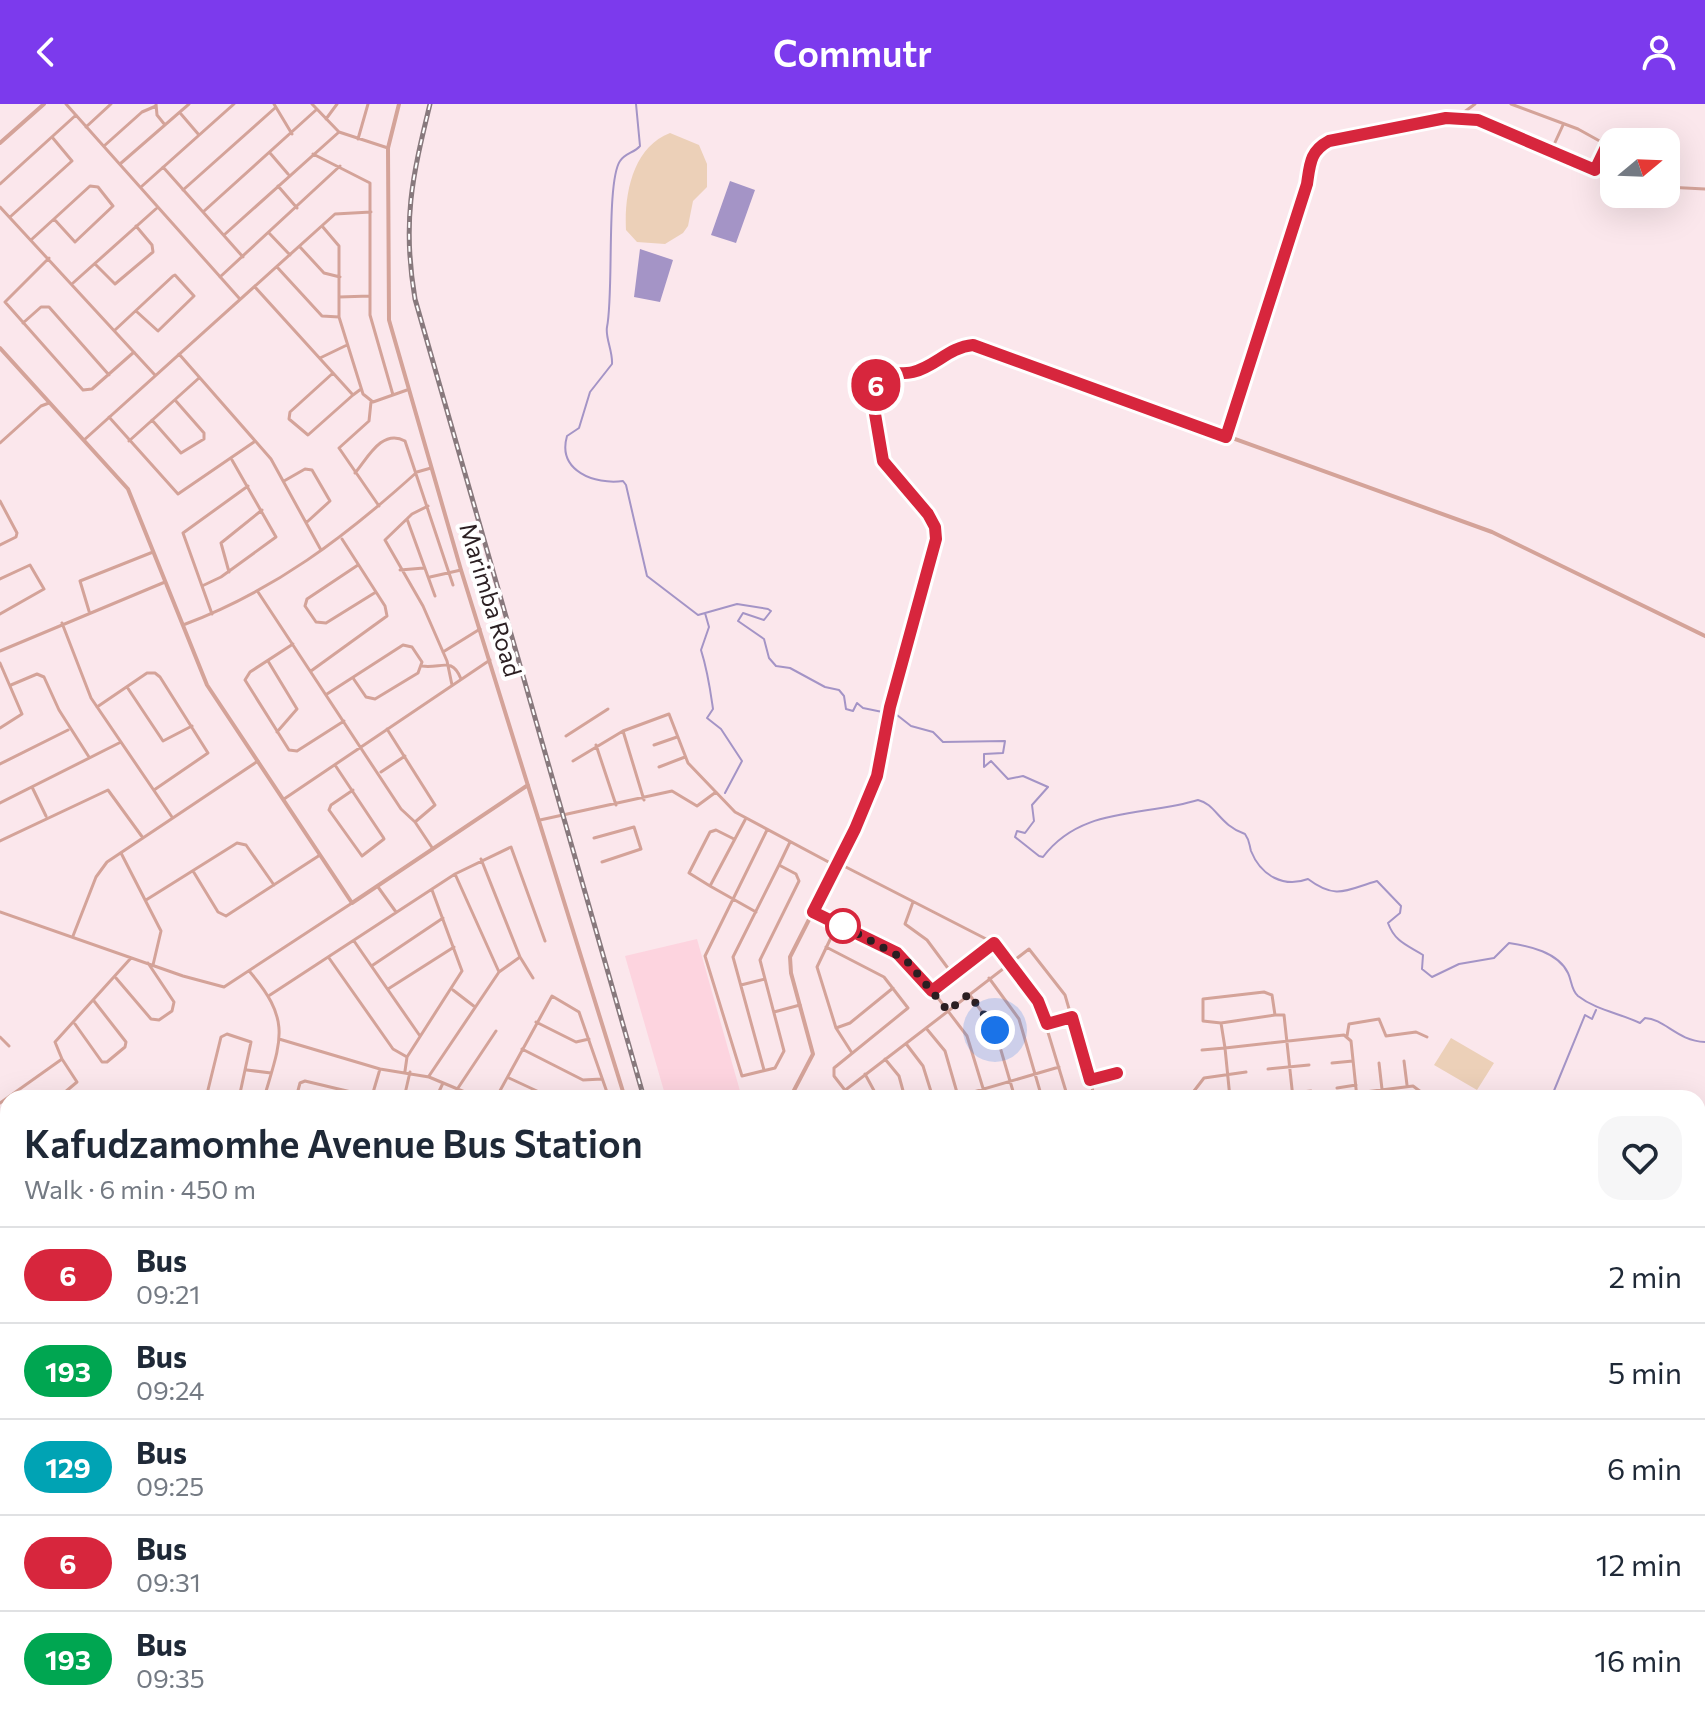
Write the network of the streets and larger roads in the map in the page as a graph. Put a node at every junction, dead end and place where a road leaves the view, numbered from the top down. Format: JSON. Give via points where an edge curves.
{"nodes":[{"id":1,"x":44,"y":104,"type":"edge"},
{"id":2,"x":111,"y":104,"type":"edge"},
{"id":3,"x":189,"y":104,"type":"edge"},
{"id":4,"x":234,"y":104,"type":"edge"},
{"id":5,"x":312,"y":104,"type":"edge"},
{"id":6,"x":337,"y":104,"type":"edge"},
{"id":7,"x":368,"y":104,"type":"edge"},
{"id":8,"x":399,"y":104,"type":"edge"},
{"id":9,"x":1475,"y":104,"type":"edge"},
{"id":10,"x":1511,"y":104,"type":"edge"},
{"id":11,"x":70,"y":105,"type":"edge"},
{"id":12,"x":156,"y":105,"type":"edge"},
{"id":13,"x":274,"y":106,"type":"edge"},
{"id":14,"x":316,"y":110,"type":"junction"},
{"id":15,"x":179,"y":112,"type":"junction"},
{"id":16,"x":76,"y":115,"type":"junction"},
{"id":17,"x":1456,"y":118,"type":"junction"},
{"id":18,"x":326,"y":119,"type":"junction"},
{"id":19,"x":165,"y":125,"type":"junction"},
{"id":20,"x":1563,"y":125,"type":"junction"},
{"id":21,"x":86,"y":127,"type":"junction"},
{"id":22,"x":339,"y":132,"type":"junction"},
{"id":23,"x":292,"y":134,"type":"junction"},
{"id":24,"x":199,"y":135,"type":"junction"},
{"id":25,"x":52,"y":137,"type":"junction"},
{"id":26,"x":358,"y":139,"type":"junction"},
{"id":27,"x":1600,"y":141,"type":"edge"},
{"id":28,"x":0,"y":143,"type":"edge"},
{"id":29,"x":104,"y":146,"type":"junction"},
{"id":30,"x":388,"y":148,"type":"junction"},
{"id":31,"x":1552,"y":149,"type":"junction"},
{"id":32,"x":270,"y":153,"type":"junction"},
{"id":33,"x":313,"y":154,"type":"junction"},
{"id":34,"x":1600,"y":160,"type":"edge"},
{"id":35,"x":120,"y":164,"type":"junction"},
{"id":36,"x":340,"y":166,"type":"junction"},
{"id":37,"x":163,"y":167,"type":"junction"},
{"id":38,"x":1595,"y":170,"type":"junction"},
{"id":39,"x":1600,"y":172,"type":"edge"},
{"id":40,"x":290,"y":175,"type":"junction"},
{"id":41,"x":0,"y":184,"type":"edge"},
{"id":42,"x":278,"y":186,"type":"junction"},
{"id":43,"x":140,"y":187,"type":"junction"},
{"id":44,"x":1680,"y":188,"type":"edge"},
{"id":45,"x":1705,"y":189,"type":"edge"},
{"id":46,"x":183,"y":190,"type":"junction"},
{"id":47,"x":0,"y":207,"type":"edge"},
{"id":48,"x":158,"y":207,"type":"junction"},
{"id":49,"x":297,"y":208,"type":"junction"},
{"id":50,"x":203,"y":212,"type":"junction"},
{"id":51,"x":371,"y":212,"type":"junction"},
{"id":52,"x":10,"y":217,"type":"junction"},
{"id":53,"x":54,"y":219,"type":"junction"},
{"id":54,"x":136,"y":226,"type":"junction"},
{"id":55,"x":322,"y":226,"type":"junction"},
{"id":56,"x":269,"y":233,"type":"junction"},
{"id":57,"x":224,"y":235,"type":"junction"},
{"id":58,"x":31,"y":240,"type":"junction"},
{"id":59,"x":300,"y":247,"type":"junction"},
{"id":60,"x":290,"y":255,"type":"junction"},
{"id":61,"x":243,"y":257,"type":"junction"},
{"id":62,"x":49,"y":258,"type":"junction"},
{"id":63,"x":95,"y":264,"type":"junction"},
{"id":64,"x":277,"y":267,"type":"junction"},
{"id":65,"x":220,"y":277,"type":"junction"},
{"id":66,"x":340,"y":277,"type":"junction"},
{"id":67,"x":73,"y":283,"type":"junction"},
{"id":68,"x":255,"y":287,"type":"junction"},
{"id":69,"x":370,"y":296,"type":"junction"},
{"id":70,"x":339,"y":297,"type":"junction"},
{"id":71,"x":239,"y":298,"type":"junction"},
{"id":72,"x":136,"y":311,"type":"junction"},
{"id":73,"x":339,"y":317,"type":"junction"},
{"id":74,"x":23,"y":323,"type":"junction"},
{"id":75,"x":115,"y":330,"type":"junction"},
{"id":76,"x":347,"y":345,"type":"junction"},
{"id":77,"x":0,"y":348,"type":"edge"},
{"id":78,"x":134,"y":352,"type":"junction"},
{"id":79,"x":179,"y":354,"type":"junction"},
{"id":80,"x":320,"y":358,"type":"junction"},
{"id":81,"x":333,"y":373,"type":"junction"},
{"id":82,"x":154,"y":374,"type":"junction"},
{"id":83,"x":109,"y":375,"type":"junction"},
{"id":84,"x":199,"y":378,"type":"junction"},
{"id":85,"x":361,"y":389,"type":"junction"},
{"id":86,"x":409,"y":390,"type":"junction"},
{"id":87,"x":353,"y":395,"type":"junction"},
{"id":88,"x":393,"y":395,"type":"junction"},
{"id":89,"x":175,"y":400,"type":"junction"},
{"id":90,"x":371,"y":402,"type":"junction"},
{"id":91,"x":50,"y":403,"type":"junction"},
{"id":92,"x":109,"y":417,"type":"junction"},
{"id":93,"x":152,"y":420,"type":"junction"},
{"id":94,"x":1226,"y":437,"type":"junction"},
{"id":95,"x":84,"y":440,"type":"junction"},
{"id":96,"x":129,"y":441,"type":"junction"},
{"id":97,"x":255,"y":441,"type":"junction"},
{"id":98,"x":0,"y":443,"type":"edge"},
{"id":99,"x":232,"y":460,"type":"junction"},
{"id":100,"x":431,"y":468,"type":"junction"},
{"id":101,"x":417,"y":472,"type":"junction"},
{"id":102,"x":355,"y":473,"type":"junction"},
{"id":103,"x":284,"y":481,"type":"junction"},
{"id":104,"x":248,"y":486,"type":"junction"},
{"id":105,"x":0,"y":501,"type":"edge"},
{"id":106,"x":379,"y":506,"type":"junction"},
{"id":107,"x":428,"y":506,"type":"junction"},
{"id":108,"x":2,"y":510,"type":"edge"},
{"id":109,"x":262,"y":510,"type":"junction"},
{"id":110,"x":407,"y":519,"type":"junction"},
{"id":111,"x":307,"y":522,"type":"junction"},
{"id":112,"x":342,"y":538,"type":"junction"},
{"id":113,"x":0,"y":545,"type":"edge"},
{"id":114,"x":321,"y":550,"type":"junction"},
{"id":115,"x":153,"y":552,"type":"junction"},
{"id":116,"x":358,"y":565,"type":"junction"},
{"id":117,"x":425,"y":568,"type":"junction"},
{"id":118,"x":400,"y":570,"type":"junction"},
{"id":119,"x":461,"y":570,"type":"junction"},
{"id":120,"x":229,"y":572,"type":"junction"},
{"id":121,"x":449,"y":573,"type":"junction"},
{"id":122,"x":428,"y":577,"type":"junction"},
{"id":123,"x":0,"y":579,"type":"edge"},
{"id":124,"x":165,"y":582,"type":"junction"},
{"id":125,"x":453,"y":585,"type":"dead end"},
{"id":126,"x":202,"y":586,"type":"junction"},
{"id":127,"x":258,"y":592,"type":"junction"},
{"id":128,"x":376,"y":592,"type":"junction"},
{"id":129,"x":435,"y":596,"type":"dead end"},
{"id":130,"x":89,"y":611,"type":"junction"},
{"id":131,"x":0,"y":614,"type":"edge"},
{"id":132,"x":212,"y":614,"type":"junction"},
{"id":133,"x":62,"y":623,"type":"junction"},
{"id":134,"x":183,"y":625,"type":"junction"},
{"id":135,"x":480,"y":629,"type":"junction"},
{"id":136,"x":1705,"y":636,"type":"edge"},
{"id":137,"x":293,"y":644,"type":"junction"},
{"id":138,"x":0,"y":651,"type":"edge"},
{"id":139,"x":443,"y":652,"type":"junction"},
{"id":140,"x":490,"y":659,"type":"junction"},
{"id":141,"x":268,"y":661,"type":"junction"},
{"id":142,"x":0,"y":663,"type":"edge"},
{"id":143,"x":448,"y":664,"type":"junction"},
{"id":144,"x":422,"y":666,"type":"junction"},
{"id":145,"x":311,"y":671,"type":"junction"},
{"id":146,"x":353,"y":678,"type":"junction"},
{"id":147,"x":461,"y":679,"type":"junction"},
{"id":148,"x":11,"y":685,"type":"junction"},
{"id":149,"x":452,"y":685,"type":"junction"},
{"id":150,"x":127,"y":687,"type":"junction"},
{"id":151,"x":327,"y":694,"type":"junction"},
{"id":152,"x":97,"y":707,"type":"junction"},
{"id":153,"x":608,"y":709,"type":"dead end"},
{"id":154,"x":345,"y":721,"type":"junction"},
{"id":155,"x":192,"y":726,"type":"junction"},
{"id":156,"x":0,"y":728,"type":"edge"},
{"id":157,"x":387,"y":729,"type":"junction"},
{"id":158,"x":70,"y":730,"type":"junction"},
{"id":159,"x":623,"y":731,"type":"junction"},
{"id":160,"x":277,"y":732,"type":"junction"},
{"id":161,"x":566,"y":736,"type":"dead end"},
{"id":162,"x":678,"y":737,"type":"junction"},
{"id":163,"x":121,"y":742,"type":"junction"},
{"id":164,"x":596,"y":745,"type":"junction"},
{"id":165,"x":654,"y":745,"type":"dead end"},
{"id":166,"x":362,"y":746,"type":"junction"},
{"id":167,"x":405,"y":756,"type":"junction"},
{"id":168,"x":685,"y":757,"type":"junction"},
{"id":169,"x":89,"y":758,"type":"junction"},
{"id":170,"x":258,"y":761,"type":"junction"},
{"id":171,"x":573,"y":761,"type":"dead end"},
{"id":172,"x":0,"y":764,"type":"edge"},
{"id":173,"x":335,"y":765,"type":"junction"},
{"id":174,"x":659,"y":767,"type":"dead end"},
{"id":175,"x":380,"y":773,"type":"junction"},
{"id":176,"x":528,"y":785,"type":"junction"},
{"id":177,"x":32,"y":787,"type":"junction"},
{"id":178,"x":154,"y":790,"type":"junction"},
{"id":179,"x":353,"y":790,"type":"junction"},
{"id":180,"x":716,"y":792,"type":"junction"},
{"id":181,"x":284,"y":799,"type":"junction"},
{"id":182,"x":644,"y":800,"type":"junction"},
{"id":183,"x":0,"y":803,"type":"edge"},
{"id":184,"x":616,"y":805,"type":"junction"},
{"id":185,"x":46,"y":817,"type":"junction"},
{"id":186,"x":173,"y":819,"type":"junction"},
{"id":187,"x":745,"y":819,"type":"junction"},
{"id":188,"x":540,"y":820,"type":"junction"},
{"id":189,"x":415,"y":822,"type":"junction"},
{"id":190,"x":767,"y":830,"type":"junction"},
{"id":191,"x":143,"y":838,"type":"junction"},
{"id":192,"x":594,"y":838,"type":"dead end"},
{"id":193,"x":734,"y":839,"type":"junction"},
{"id":194,"x":0,"y":841,"type":"edge"},
{"id":195,"x":790,"y":842,"type":"junction"},
{"id":196,"x":434,"y":850,"type":"junction"},
{"id":197,"x":121,"y":853,"type":"junction"},
{"id":198,"x":320,"y":855,"type":"junction"},
{"id":199,"x":481,"y":859,"type":"junction"},
{"id":200,"x":602,"y":862,"type":"dead end"},
{"id":201,"x":779,"y":865,"type":"junction"},
{"id":202,"x":837,"y":865,"type":"junction"},
{"id":203,"x":193,"y":871,"type":"junction"},
{"id":204,"x":455,"y":874,"type":"junction"},
{"id":205,"x":274,"y":885,"type":"junction"},
{"id":206,"x":710,"y":886,"type":"junction"},
{"id":207,"x":378,"y":887,"type":"junction"},
{"id":208,"x":432,"y":890,"type":"junction"},
{"id":209,"x":146,"y":900,"type":"junction"},
{"id":210,"x":732,"y":900,"type":"junction"},
{"id":211,"x":913,"y":902,"type":"junction"},
{"id":212,"x":352,"y":903,"type":"junction"},
{"id":213,"x":0,"y":912,"type":"edge"},
{"id":214,"x":396,"y":912,"type":"junction"},
{"id":215,"x":756,"y":912,"type":"junction"},
{"id":216,"x":813,"y":912,"type":"junction"},
{"id":217,"x":443,"y":918,"type":"junction"},
{"id":218,"x":838,"y":923,"type":"junction"},
{"id":219,"x":73,"y":936,"type":"junction"},
{"id":220,"x":354,"y":941,"type":"junction"},
{"id":221,"x":545,"y":941,"type":"dead end"},
{"id":222,"x":994,"y":943,"type":"junction"},
{"id":223,"x":454,"y":947,"type":"junction"},
{"id":224,"x":826,"y":947,"type":"junction"},
{"id":225,"x":132,"y":957,"type":"junction"},
{"id":226,"x":520,"y":957,"type":"junction"},
{"id":227,"x":329,"y":958,"type":"junction"},
{"id":228,"x":1009,"y":962,"type":"junction"},
{"id":229,"x":151,"y":964,"type":"junction"},
{"id":230,"x":372,"y":966,"type":"junction"},
{"id":231,"x":250,"y":972,"type":"junction"},
{"id":232,"x":499,"y":972,"type":"junction"},
{"id":233,"x":953,"y":975,"type":"junction"},
{"id":234,"x":116,"y":978,"type":"junction"},
{"id":235,"x":533,"y":978,"type":"dead end"},
{"id":236,"x":989,"y":978,"type":"junction"},
{"id":237,"x":765,"y":979,"type":"junction"},
{"id":238,"x":740,"y":986,"type":"junction"},
{"id":239,"x":893,"y":988,"type":"junction"},
{"id":240,"x":388,"y":989,"type":"junction"},
{"id":241,"x":452,"y":990,"type":"junction"},
{"id":242,"x":932,"y":991,"type":"junction"},
{"id":243,"x":969,"y":994,"type":"junction"},
{"id":244,"x":270,"y":995,"type":"junction"},
{"id":245,"x":94,"y":1001,"type":"junction"},
{"id":246,"x":800,"y":1005,"type":"junction"},
{"id":247,"x":475,"y":1007,"type":"junction"},
{"id":248,"x":948,"y":1011,"type":"junction"},
{"id":249,"x":774,"y":1012,"type":"junction"},
{"id":250,"x":1275,"y":1015,"type":"junction"},
{"id":251,"x":1072,"y":1017,"type":"junction"},
{"id":252,"x":536,"y":1022,"type":"junction"},
{"id":253,"x":74,"y":1023,"type":"junction"},
{"id":254,"x":1221,"y":1023,"type":"junction"},
{"id":255,"x":1047,"y":1024,"type":"junction"},
{"id":256,"x":836,"y":1028,"type":"junction"},
{"id":257,"x":926,"y":1028,"type":"junction"},
{"id":258,"x":496,"y":1031,"type":"dead end"},
{"id":259,"x":420,"y":1036,"type":"junction"},
{"id":260,"x":1347,"y":1036,"type":"junction"},
{"id":261,"x":0,"y":1037,"type":"edge"},
{"id":262,"x":1427,"y":1037,"type":"dead end"},
{"id":263,"x":279,"y":1039,"type":"junction"},
{"id":264,"x":589,"y":1039,"type":"junction"},
{"id":265,"x":1287,"y":1041,"type":"junction"},
{"id":266,"x":906,"y":1043,"type":"junction"},
{"id":267,"x":9,"y":1046,"type":"dead end"},
{"id":268,"x":1225,"y":1048,"type":"junction"},
{"id":269,"x":522,"y":1049,"type":"junction"},
{"id":270,"x":1202,"y":1050,"type":"dead end"},
{"id":271,"x":852,"y":1053,"type":"junction"},
{"id":272,"x":407,"y":1057,"type":"junction"},
{"id":273,"x":62,"y":1059,"type":"junction"},
{"id":274,"x":885,"y":1059,"type":"junction"},
{"id":275,"x":1353,"y":1061,"type":"junction"},
{"id":276,"x":1404,"y":1061,"type":"dead end"},
{"id":277,"x":1332,"y":1063,"type":"dead end"},
{"id":278,"x":1379,"y":1063,"type":"dead end"},
{"id":279,"x":1309,"y":1065,"type":"dead end"},
{"id":280,"x":1059,"y":1067,"type":"junction"},
{"id":281,"x":1289,"y":1067,"type":"junction"},
{"id":282,"x":380,"y":1069,"type":"junction"},
{"id":283,"x":1268,"y":1069,"type":"dead end"},
{"id":284,"x":246,"y":1070,"type":"junction"},
{"id":285,"x":764,"y":1071,"type":"junction"},
{"id":286,"x":408,"y":1072,"type":"junction"},
{"id":287,"x":1246,"y":1072,"type":"dead end"},
{"id":288,"x":271,"y":1073,"type":"junction"},
{"id":289,"x":1117,"y":1073,"type":"dead end"},
{"id":290,"x":865,"y":1074,"type":"junction"},
{"id":291,"x":1035,"y":1074,"type":"junction"},
{"id":292,"x":1227,"y":1075,"type":"junction"},
{"id":293,"x":429,"y":1077,"type":"junction"},
{"id":294,"x":508,"y":1078,"type":"junction"},
{"id":295,"x":602,"y":1079,"type":"junction"},
{"id":296,"x":1090,"y":1080,"type":"junction"},
{"id":297,"x":1010,"y":1082,"type":"junction"},
{"id":298,"x":443,"y":1083,"type":"junction"},
{"id":299,"x":1356,"y":1085,"type":"junction"},
{"id":300,"x":1407,"y":1086,"type":"junction"},
{"id":301,"x":458,"y":1088,"type":"junction"},
{"id":302,"x":1337,"y":1088,"type":"dead end"},
{"id":303,"x":1382,"y":1089,"type":"junction"},
{"id":304,"x":20,"y":1090,"type":"edge"},
{"id":305,"x":68,"y":1090,"type":"edge"},
{"id":306,"x":208,"y":1090,"type":"edge"},
{"id":307,"x":241,"y":1090,"type":"edge"},
{"id":308,"x":266,"y":1090,"type":"edge"},
{"id":309,"x":298,"y":1090,"type":"edge"},
{"id":310,"x":342,"y":1090,"type":"edge"},
{"id":311,"x":374,"y":1090,"type":"edge"},
{"id":312,"x":405,"y":1090,"type":"edge"},
{"id":313,"x":440,"y":1090,"type":"edge"},
{"id":314,"x":462,"y":1090,"type":"edge"},
{"id":315,"x":501,"y":1090,"type":"edge"},
{"id":316,"x":534,"y":1090,"type":"edge"},
{"id":317,"x":606,"y":1090,"type":"edge"},
{"id":318,"x":623,"y":1090,"type":"edge"},
{"id":319,"x":794,"y":1090,"type":"edge"},
{"id":320,"x":845,"y":1090,"type":"joint"},
{"id":321,"x":874,"y":1090,"type":"edge"},
{"id":322,"x":903,"y":1090,"type":"edge"},
{"id":323,"x":930,"y":1090,"type":"edge"},
{"id":324,"x":954,"y":1090,"type":"edge"},
{"id":325,"x":984,"y":1090,"type":"joint"},
{"id":326,"x":1012,"y":1090,"type":"edge"},
{"id":327,"x":1040,"y":1090,"type":"edge"},
{"id":328,"x":1066,"y":1090,"type":"edge"},
{"id":329,"x":1093,"y":1090,"type":"edge"},
{"id":330,"x":1197,"y":1090,"type":"edge"},
{"id":331,"x":1229,"y":1090,"type":"edge"},
{"id":332,"x":1292,"y":1090,"type":"edge"},
{"id":333,"x":1356,"y":1090,"type":"edge"},
{"id":334,"x":1378,"y":1090,"type":"edge"},
{"id":335,"x":1420,"y":1090,"type":"edge"}],
"edges":[{"from":1,"to":28,"type":"street"},
{"from":2,"to":21,"type":"street"},
{"from":3,"to":15,"type":"street"},
{"from":4,"to":24,"type":"street"},
{"from":5,"to":14,"type":"street"},
{"from":6,"to":18,"type":"street"},
{"from":7,"to":26,"type":"street"},
{"from":8,"to":30,"type":"street","name":"Marimba Road"},
{"from":9,"to":17,"type":"street"},
{"from":10,"to":20,"type":"street"},
{"from":11,"to":16,"type":"street"},
{"from":12,"to":19,"type":"street"},
{"from":12,"to":29,"type":"street"},
{"from":13,"to":23,"type":"street"},
{"from":13,"to":46,"type":"street"},
{"from":14,"to":18,"type":"street"},
{"from":14,"to":23,"type":"street"},
{"from":15,"to":19,"type":"street"},
{"from":15,"to":24,"type":"street"},
{"from":16,"to":21,"type":"street"},
{"from":16,"to":25,"type":"street"},
{"from":17,"to":31,"type":"street","via":[[1486,122]]},
{"from":17,"to":94,"type":"street","via":[[1329,141],[1315,151]]},
{"from":18,"to":22,"type":"street"},
{"from":19,"to":35,"type":"street"},
{"from":20,"to":27,"type":"street"},
{"from":20,"to":31,"type":"street"},
{"from":21,"to":29,"type":"street"},
{"from":22,"to":26,"type":"street"},
{"from":22,"to":33,"type":"street"},
{"from":23,"to":32,"type":"street"},
{"from":24,"to":37,"type":"street"},
{"from":25,"to":41,"type":"street"},
{"from":25,"to":52,"type":"street","via":[[72,161]]},
{"from":26,"to":30,"type":"street"},
{"from":29,"to":35,"type":"street"},
{"from":30,"to":86,"type":"street","name":"Marimba Road","via":[[387,308]]},
{"from":31,"to":38,"type":"street"},
{"from":32,"to":40,"type":"street"},
{"from":32,"to":50,"type":"street"},
{"from":33,"to":36,"type":"street"},
{"from":33,"to":40,"type":"street"},
{"from":34,"to":38,"type":"street"},
{"from":35,"to":43,"type":"street"},
{"from":36,"to":49,"type":"street"},
{"from":36,"to":51,"type":"street","via":[[370,183]]},
{"from":37,"to":43,"type":"street"},
{"from":37,"to":46,"type":"street"},
{"from":38,"to":39,"type":"street"},
{"from":40,"to":42,"type":"street"},
{"from":42,"to":49,"type":"street"},
{"from":42,"to":57,"type":"street"},
{"from":43,"to":48,"type":"street"},
{"from":44,"to":45,"type":"street"},
{"from":46,"to":50,"type":"street"},
{"from":47,"to":52,"type":"street"},
{"from":48,"to":54,"type":"street"},
{"from":48,"to":65,"type":"street"},
{"from":49,"to":56,"type":"street"},
{"from":50,"to":57,"type":"street"},
{"from":51,"to":55,"type":"street","via":[[340,212]]},
{"from":51,"to":69,"type":"street"},
{"from":52,"to":58,"type":"street"},
{"from":53,"to":53,"type":"street","via":[[94,185],[113,206],[75,242]]},
{"from":53,"to":58,"type":"street"},
{"from":54,"to":63,"type":"street"},
{"from":54,"to":63,"type":"street","via":[[153,252],[115,284]]},
{"from":55,"to":59,"type":"street"},
{"from":55,"to":66,"type":"street","via":[[339,246]]},
{"from":56,"to":60,"type":"street"},
{"from":56,"to":61,"type":"street"},
{"from":57,"to":61,"type":"street"},
{"from":58,"to":62,"type":"street"},
{"from":59,"to":60,"type":"street"},
{"from":59,"to":66,"type":"street","via":[[324,273]]},
{"from":60,"to":64,"type":"street"},
{"from":61,"to":65,"type":"street"},
{"from":62,"to":67,"type":"street"},
{"from":62,"to":74,"type":"street","via":[[5,302]]},
{"from":63,"to":67,"type":"street"},
{"from":64,"to":68,"type":"street"},
{"from":64,"to":73,"type":"street","via":[[322,316]]},
{"from":65,"to":71,"type":"street"},
{"from":66,"to":70,"type":"street"},
{"from":67,"to":75,"type":"street"},
{"from":68,"to":71,"type":"street"},
{"from":68,"to":80,"type":"street"},
{"from":69,"to":70,"type":"street"},
{"from":69,"to":88,"type":"street","via":[[372,325]]},
{"from":70,"to":73,"type":"street"},
{"from":71,"to":79,"type":"street"},
{"from":72,"to":72,"type":"street","via":[[158,331],[194,296],[175,275]]},
{"from":72,"to":75,"type":"street"},
{"from":73,"to":76,"type":"street"},
{"from":74,"to":83,"type":"street","via":[[83,390],[90,391]]},
{"from":74,"to":83,"type":"street","via":[[41,307],[49,307]]},
{"from":75,"to":78,"type":"street"},
{"from":76,"to":80,"type":"street"},
{"from":76,"to":85,"type":"street"},
{"from":77,"to":91,"type":"street"},
{"from":78,"to":82,"type":"street"},
{"from":78,"to":83,"type":"street"},
{"from":79,"to":82,"type":"street"},
{"from":79,"to":84,"type":"street"},
{"from":80,"to":81,"type":"street"},
{"from":81,"to":87,"type":"street"},
{"from":81,"to":87,"type":"street","via":[[290,412],[289,419],[308,435]]},
{"from":82,"to":92,"type":"street"},
{"from":84,"to":89,"type":"street"},
{"from":84,"to":97,"type":"street"},
{"from":85,"to":87,"type":"street"},
{"from":85,"to":90,"type":"street"},
{"from":86,"to":88,"type":"street"},
{"from":86,"to":100,"type":"street","name":"Marimba Road"},
{"from":88,"to":90,"type":"street"},
{"from":89,"to":93,"type":"street"},
{"from":89,"to":93,"type":"street","via":[[204,433],[197,446],[181,453]]},
{"from":90,"to":102,"type":"street","via":[[369,421],[339,446]]},
{"from":91,"to":95,"type":"street"},
{"from":91,"to":98,"type":"street"},
{"from":92,"to":95,"type":"street"},
{"from":92,"to":96,"type":"street"},
{"from":93,"to":96,"type":"street"},
{"from":94,"to":136,"type":"street","via":[[1505,538]]},
{"from":94,"to":202,"type":"street","via":[[978,346],[959,347],[914,372],[880,377],[873,397],[883,461],[928,514],[936,533],[877,776]]},
{"from":95,"to":115,"type":"street","via":[[128,489]]},
{"from":96,"to":99,"type":"street","via":[[178,494]]},
{"from":97,"to":99,"type":"street"},
{"from":97,"to":103,"type":"street"},
{"from":99,"to":104,"type":"street"},
{"from":100,"to":101,"type":"street"},
{"from":100,"to":119,"type":"street","name":"Marimba Road"},
{"from":101,"to":102,"type":"street","via":[[399,438],[377,445]]},
{"from":101,"to":106,"type":"street"},
{"from":101,"to":107,"type":"street"},
{"from":102,"to":106,"type":"street"},
{"from":103,"to":111,"type":"street"},
{"from":103,"to":111,"type":"street","via":[[305,469],[318,480],[330,505]]},
{"from":104,"to":109,"type":"street"},
{"from":104,"to":126,"type":"street","via":[[183,530]]},
{"from":105,"to":108,"type":"street"},
{"from":106,"to":112,"type":"street"},
{"from":107,"to":110,"type":"street"},
{"from":107,"to":121,"type":"street"},
{"from":108,"to":113,"type":"street","via":[[17,536]]},
{"from":109,"to":120,"type":"street","via":[[221,543]]},
{"from":109,"to":120,"type":"street","via":[[275,540]]},
{"from":110,"to":117,"type":"street"},
{"from":110,"to":118,"type":"street","via":[[385,540]]},
{"from":111,"to":114,"type":"street"},
{"from":112,"to":114,"type":"street"},
{"from":112,"to":116,"type":"street"},
{"from":114,"to":127,"type":"street"},
{"from":115,"to":124,"type":"street"},
{"from":115,"to":130,"type":"street","via":[[80,581]]},
{"from":116,"to":128,"type":"street"},
{"from":116,"to":128,"type":"street","via":[[307,599],[310,614],[323,624]]},
{"from":117,"to":118,"type":"street"},
{"from":117,"to":122,"type":"street"},
{"from":118,"to":139,"type":"street"},
{"from":119,"to":121,"type":"street"},
{"from":119,"to":135,"type":"street","name":"Marimba Road"},
{"from":120,"to":126,"type":"street"},
{"from":121,"to":122,"type":"street"},
{"from":121,"to":125,"type":"street"},
{"from":122,"to":129,"type":"street"},
{"from":123,"to":131,"type":"street","via":[[31,565],[44,589]]},
{"from":124,"to":130,"type":"street"},
{"from":124,"to":134,"type":"street"},
{"from":126,"to":132,"type":"street"},
{"from":127,"to":132,"type":"street"},
{"from":127,"to":137,"type":"street"},
{"from":128,"to":145,"type":"street","via":[[387,609],[385,618]]},
{"from":130,"to":133,"type":"street"},
{"from":132,"to":134,"type":"street"},
{"from":133,"to":138,"type":"street"},
{"from":133,"to":152,"type":"street"},
{"from":134,"to":170,"type":"street","via":[[207,685]]},
{"from":135,"to":139,"type":"street"},
{"from":135,"to":140,"type":"street","name":"Marimba Road"},
{"from":137,"to":141,"type":"street"},
{"from":137,"to":145,"type":"street"},
{"from":139,"to":143,"type":"street"},
{"from":140,"to":147,"type":"street"},
{"from":140,"to":176,"type":"street","name":"Marimba Road"},
{"from":141,"to":160,"type":"street","via":[[297,709]]},
{"from":141,"to":160,"type":"street","via":[[245,680]]},
{"from":142,"to":148,"type":"street"},
{"from":143,"to":144,"type":"street"},
{"from":143,"to":147,"type":"street"},
{"from":143,"to":149,"type":"street"},
{"from":144,"to":146,"type":"street","via":[[375,699],[368,698]]},
{"from":144,"to":146,"type":"street","via":[[406,644]]},
{"from":145,"to":151,"type":"street"},
{"from":146,"to":151,"type":"street"},
{"from":147,"to":149,"type":"street"},
{"from":148,"to":156,"type":"street","via":[[22,714]]},
{"from":148,"to":158,"type":"street","via":[[42,675]]},
{"from":149,"to":157,"type":"street"},
{"from":150,"to":152,"type":"street"},
{"from":150,"to":155,"type":"street","via":[[147,673],[157,674]]},
{"from":150,"to":155,"type":"street","via":[[163,741]]},
{"from":151,"to":154,"type":"street"},
{"from":152,"to":163,"type":"street"},
{"from":153,"to":161,"type":"street"},
{"from":154,"to":160,"type":"street","via":[[297,751],[289,750]]},
{"from":154,"to":166,"type":"street"},
{"from":155,"to":178,"type":"street","via":[[207,754]]},
{"from":157,"to":166,"type":"street"},
{"from":157,"to":167,"type":"street"},
{"from":158,"to":169,"type":"street"},
{"from":158,"to":172,"type":"street"},
{"from":159,"to":162,"type":"street","via":[[669,714]]},
{"from":159,"to":164,"type":"street"},
{"from":159,"to":182,"type":"street"},
{"from":162,"to":165,"type":"street"},
{"from":162,"to":168,"type":"street"},
{"from":163,"to":169,"type":"street"},
{"from":163,"to":178,"type":"street"},
{"from":164,"to":171,"type":"street"},
{"from":164,"to":184,"type":"street"},
{"from":166,"to":173,"type":"street"},
{"from":166,"to":175,"type":"street"},
{"from":167,"to":175,"type":"street"},
{"from":167,"to":189,"type":"street","via":[[435,805]]},
{"from":168,"to":174,"type":"street"},
{"from":168,"to":180,"type":"street"},
{"from":169,"to":177,"type":"street"},
{"from":170,"to":181,"type":"street"},
{"from":170,"to":186,"type":"street"},
{"from":173,"to":179,"type":"street"},
{"from":173,"to":181,"type":"street"},
{"from":175,"to":189,"type":"street"},
{"from":176,"to":188,"type":"street","name":"Marimba Road"},
{"from":176,"to":196,"type":"street"},
{"from":177,"to":183,"type":"street"},
{"from":177,"to":185,"type":"street"},
{"from":178,"to":186,"type":"street"},
{"from":179,"to":179,"type":"street","via":[[384,839],[362,856],[329,810]]},
{"from":180,"to":182,"type":"street","via":[[697,806],[676,791]]},
{"from":180,"to":187,"type":"street"},
{"from":181,"to":198,"type":"street"},
{"from":182,"to":184,"type":"street"},
{"from":184,"to":188,"type":"street"},
{"from":185,"to":191,"type":"street","via":[[108,790]]},
{"from":185,"to":194,"type":"street"},
{"from":186,"to":191,"type":"street"},
{"from":187,"to":190,"type":"street"},
{"from":187,"to":193,"type":"street"},
{"from":188,"to":318,"type":"street","name":"Marimba Road"},
{"from":189,"to":196,"type":"street"},
{"from":190,"to":195,"type":"street"},
{"from":190,"to":210,"type":"street"},
{"from":191,"to":197,"type":"street"},
{"from":192,"to":200,"type":"street","via":[[634,827],[640,850]]},
{"from":193,"to":206,"type":"street"},
{"from":193,"to":206,"type":"street","via":[[712,830],[690,871]]},
{"from":195,"to":201,"type":"street"},
{"from":195,"to":202,"type":"street"},
{"from":196,"to":207,"type":"street"},
{"from":197,"to":209,"type":"street"},
{"from":197,"to":219,"type":"street","via":[[100,869]]},
{"from":198,"to":205,"type":"street"},
{"from":198,"to":212,"type":"street"},
{"from":199,"to":204,"type":"street"},
{"from":199,"to":221,"type":"street","via":[[511,847]]},
{"from":199,"to":226,"type":"street"},
{"from":201,"to":215,"type":"street"},
{"from":201,"to":237,"type":"street","via":[[799,878],[760,960]]},
{"from":202,"to":211,"type":"street"},
{"from":202,"to":216,"type":"street"},
{"from":203,"to":205,"type":"street","via":[[242,843]]},
{"from":203,"to":205,"type":"street","via":[[218,912],[226,916]]},
{"from":203,"to":209,"type":"street"},
{"from":204,"to":208,"type":"street"},
{"from":204,"to":232,"type":"street"},
{"from":206,"to":210,"type":"street"},
{"from":207,"to":212,"type":"street"},
{"from":207,"to":214,"type":"street"},
{"from":208,"to":214,"type":"street"},
{"from":208,"to":217,"type":"street"},
{"from":209,"to":229,"type":"street","via":[[162,938]]},
{"from":210,"to":215,"type":"street"},
{"from":210,"to":285,"type":"street","via":[[706,959],[738,1071],[744,1076]]},
{"from":211,"to":222,"type":"street"},
{"from":211,"to":233,"type":"street","via":[[905,924],[927,940]]},
{"from":212,"to":231,"type":"street"},
{"from":213,"to":219,"type":"street"},
{"from":214,"to":220,"type":"street"},
{"from":215,"to":238,"type":"street","via":[[733,957]]},
{"from":216,"to":218,"type":"street"},
{"from":216,"to":246,"type":"street","via":[[790,957]]},
{"from":217,"to":223,"type":"street"},
{"from":217,"to":230,"type":"street"},
{"from":218,"to":224,"type":"street"},
{"from":218,"to":242,"type":"street","via":[[897,953]]},
{"from":219,"to":225,"type":"street"},
{"from":220,"to":227,"type":"street"},
{"from":220,"to":230,"type":"street"},
{"from":222,"to":228,"type":"street"},
{"from":222,"to":233,"type":"street"},
{"from":223,"to":240,"type":"street"},
{"from":223,"to":241,"type":"street","via":[[462,971]]},
{"from":224,"to":239,"type":"street","via":[[880,974]]},
{"from":224,"to":256,"type":"street","via":[[817,967]]},
{"from":225,"to":229,"type":"street"},
{"from":225,"to":234,"type":"street"},
{"from":226,"to":232,"type":"street"},
{"from":226,"to":235,"type":"street"},
{"from":227,"to":244,"type":"street"},
{"from":227,"to":272,"type":"street","via":[[393,1049]]},
{"from":228,"to":236,"type":"street"},
{"from":228,"to":251,"type":"street","via":[[1031,950],[1062,989]]},
{"from":228,"to":255,"type":"street","via":[[1038,1001]]},
{"from":229,"to":231,"type":"street","via":[[218,987]]},
{"from":229,"to":234,"type":"street","via":[[174,1002],[172,1011],[159,1020],[151,1019]]},
{"from":230,"to":240,"type":"street"},
{"from":231,"to":244,"type":"street"},
{"from":232,"to":247,"type":"street"},
{"from":233,"to":242,"type":"street"},
{"from":234,"to":245,"type":"street"},
{"from":236,"to":243,"type":"street"},
{"from":236,"to":291,"type":"street","via":[[1017,1014]]},
{"from":237,"to":238,"type":"street"},
{"from":237,"to":249,"type":"street"},
{"from":238,"to":285,"type":"street"},
{"from":239,"to":256,"type":"street"},
{"from":239,"to":271,"type":"street","via":[[908,1009]]},
{"from":240,"to":259,"type":"street"},
{"from":241,"to":247,"type":"street"},
{"from":241,"to":259,"type":"street"},
{"from":242,"to":248,"type":"street"},
{"from":243,"to":248,"type":"street"},
{"from":243,"to":297,"type":"street","via":[[995,1030]]},
{"from":244,"to":263,"type":"street","via":[[280,1017]]},
{"from":245,"to":253,"type":"street"},
{"from":245,"to":253,"type":"street","via":[[125,1047],[102,1062]]},
{"from":246,"to":249,"type":"street"},
{"from":246,"to":319,"type":"street","via":[[813,1054]]},
{"from":247,"to":293,"type":"street"},
{"from":248,"to":257,"type":"street"},
{"from":248,"to":325,"type":"street","via":[[970,1041]]},
{"from":249,"to":285,"type":"street","via":[[784,1051],[778,1067]]},
{"from":250,"to":254,"type":"street"},
{"from":250,"to":254,"type":"street","via":[[1269,993],[1203,999],[1205,1023]]},
{"from":250,"to":265,"type":"street","via":[[1284,1015]]},
{"from":251,"to":255,"type":"street"},
{"from":251,"to":296,"type":"street"},
{"from":252,"to":264,"type":"street","via":[[576,1042]]},
{"from":252,"to":264,"type":"street","via":[[552,996],[579,1012]]},
{"from":252,"to":269,"type":"street"},
{"from":253,"to":273,"type":"street","via":[[55,1042]]},
{"from":254,"to":268,"type":"street"},
{"from":255,"to":280,"type":"street"},
{"from":256,"to":271,"type":"street"},
{"from":257,"to":266,"type":"street"},
{"from":257,"to":324,"type":"street","via":[[945,1051]]},
{"from":258,"to":301,"type":"street"},
{"from":259,"to":272,"type":"street"},
{"from":260,"to":262,"type":"street","via":[[1349,1024],[1379,1019],[1386,1036],[1416,1032]]},
{"from":260,"to":265,"type":"street"},
{"from":260,"to":275,"type":"street"},
{"from":261,"to":267,"type":"street"},
{"from":263,"to":282,"type":"street"},
{"from":263,"to":288,"type":"street"},
{"from":264,"to":295,"type":"street"},
{"from":265,"to":268,"type":"street"},
{"from":265,"to":281,"type":"street"},
{"from":266,"to":274,"type":"street"},
{"from":266,"to":323,"type":"street","via":[[921,1062]]},
{"from":268,"to":270,"type":"street"},
{"from":268,"to":292,"type":"street"},
{"from":269,"to":294,"type":"street"},
{"from":269,"to":295,"type":"street","via":[[583,1080]]},
{"from":271,"to":320,"type":"street","via":[[833,1070]]},
{"from":272,"to":286,"type":"street"},
{"from":273,"to":304,"type":"street"},
{"from":273,"to":305,"type":"street","via":[[77,1082]]},
{"from":274,"to":290,"type":"street"},
{"from":274,"to":322,"type":"street"},
{"from":275,"to":277,"type":"street"},
{"from":275,"to":299,"type":"street"},
{"from":276,"to":300,"type":"street"},
{"from":278,"to":303,"type":"street"},
{"from":279,"to":281,"type":"street"},
{"from":280,"to":291,"type":"street"},
{"from":280,"to":328,"type":"street"},
{"from":281,"to":283,"type":"street"},
{"from":281,"to":332,"type":"street"},
{"from":282,"to":286,"type":"street"},
{"from":282,"to":311,"type":"street"},
{"from":284,"to":288,"type":"street"},
{"from":284,"to":306,"type":"street","via":[[251,1040],[224,1035]]},
{"from":284,"to":307,"type":"street"},
{"from":286,"to":293,"type":"street"},
{"from":286,"to":312,"type":"street"},
{"from":287,"to":292,"type":"street"},
{"from":288,"to":308,"type":"street"},
{"from":289,"to":296,"type":"street"},
{"from":290,"to":320,"type":"street"},
{"from":290,"to":321,"type":"street"},
{"from":291,"to":297,"type":"street"},
{"from":291,"to":327,"type":"street"},
{"from":292,"to":330,"type":"street","via":[[1201,1081]]},
{"from":292,"to":331,"type":"street"},
{"from":293,"to":298,"type":"street"},
{"from":294,"to":315,"type":"street"},
{"from":294,"to":316,"type":"street"},
{"from":295,"to":317,"type":"street"},
{"from":296,"to":329,"type":"street"},
{"from":297,"to":325,"type":"street"},
{"from":297,"to":326,"type":"street"},
{"from":298,"to":301,"type":"street"},
{"from":298,"to":313,"type":"street"},
{"from":299,"to":302,"type":"street"},
{"from":299,"to":333,"type":"street"},
{"from":300,"to":303,"type":"street"},
{"from":300,"to":335,"type":"street"},
{"from":301,"to":314,"type":"street"},
{"from":303,"to":334,"type":"street"},
{"from":309,"to":310,"type":"street","via":[[305,1081]]}]}
